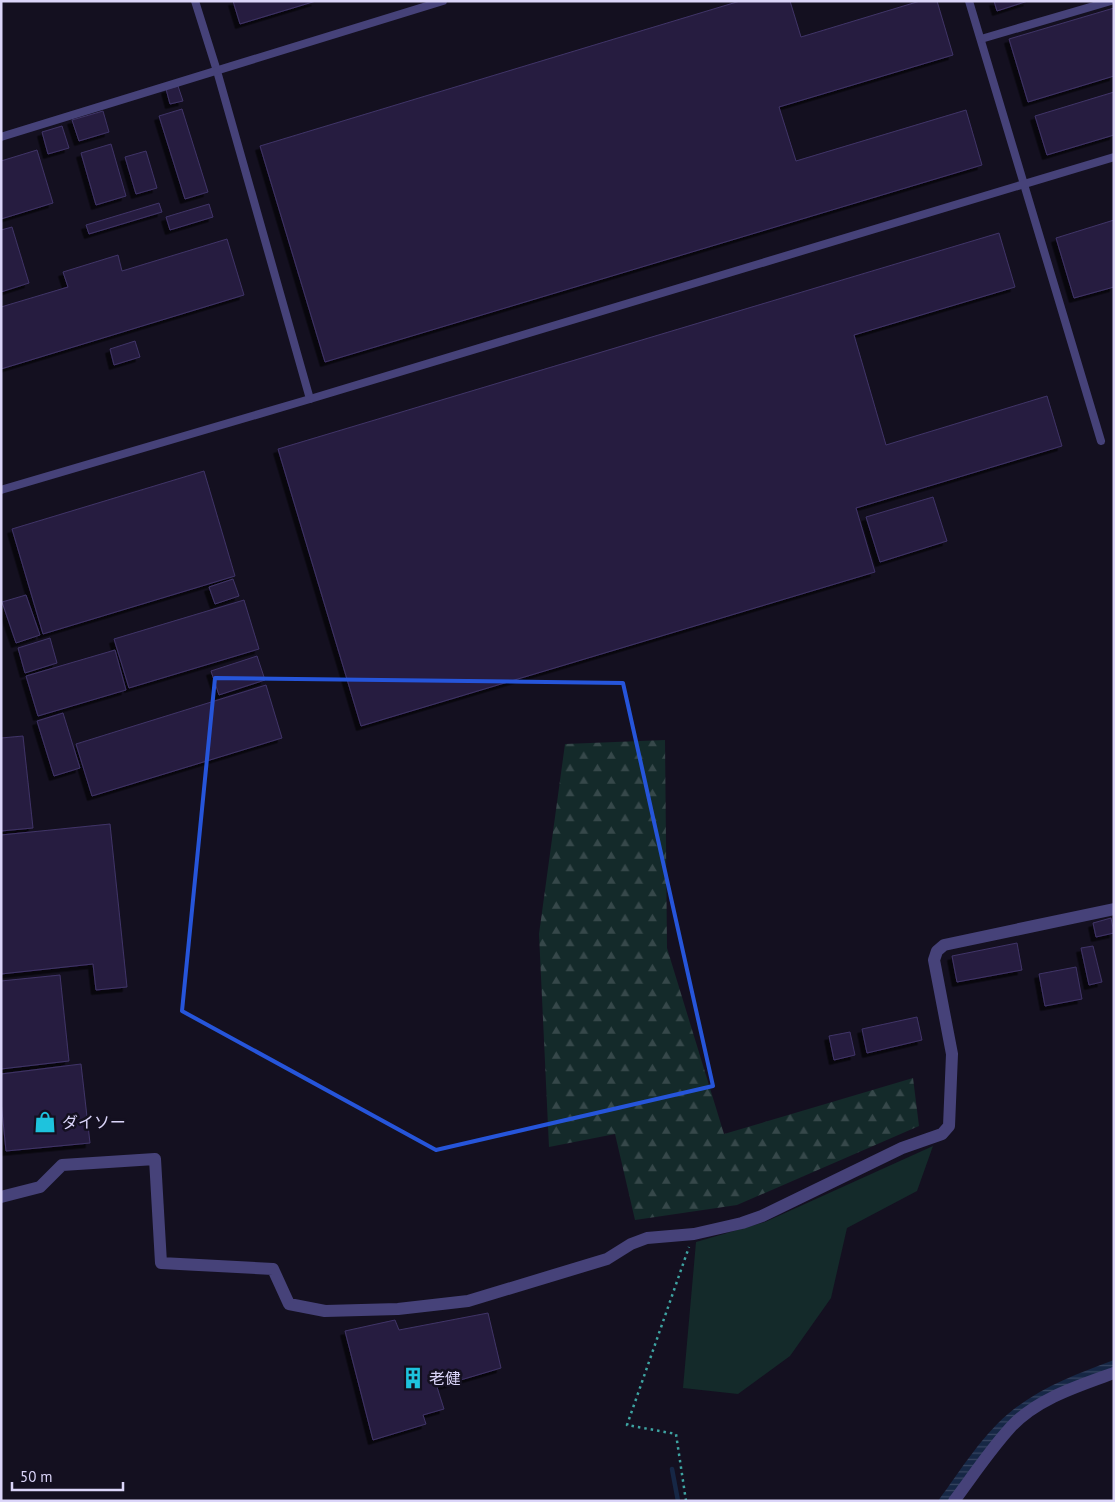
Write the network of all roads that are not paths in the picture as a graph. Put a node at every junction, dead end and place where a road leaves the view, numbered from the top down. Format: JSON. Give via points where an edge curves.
{"nodes":[{"id":1,"x":195,"y":1,"type":"edge"},
{"id":2,"x":443,"y":1,"type":"edge"},
{"id":3,"x":969,"y":1,"type":"edge"},
{"id":4,"x":1111,"y":1,"type":"edge"},
{"id":5,"x":981,"y":39,"type":"junction"},
{"id":6,"x":217,"y":71,"type":"junction"},
{"id":7,"x":1,"y":137,"type":"edge"},
{"id":8,"x":1114,"y":157,"type":"edge"},
{"id":9,"x":1025,"y":185,"type":"junction"},
{"id":10,"x":310,"y":399,"type":"junction"},
{"id":11,"x":1101,"y":441,"type":"dead end"},
{"id":12,"x":1,"y":490,"type":"edge"},
{"id":13,"x":1114,"y":909,"type":"edge"},
{"id":14,"x":1,"y":1197,"type":"edge"},
{"id":15,"x":1114,"y":1373,"type":"edge"},
{"id":16,"x":954,"y":1501,"type":"edge"}],
"edges":[{"from":1,"to":6,"type":"lane"},
{"from":2,"to":6,"type":"lane"},
{"from":3,"to":5,"type":"lane"},
{"from":4,"to":5,"type":"lane"},
{"from":5,"to":9,"type":"lane"},
{"from":6,"to":7,"type":"lane"},
{"from":6,"to":10,"type":"lane"},
{"from":8,"to":9,"type":"lane"},
{"from":9,"to":10,"type":"lane"},
{"from":9,"to":11,"type":"lane"},
{"from":10,"to":12,"type":"lane"},
{"from":13,"to":14,"type":"street","via":[[944,945],[937,951],[934,960],[952,1054],[949,1126],[942,1134],[902,1148],[762,1216],[694,1234],[647,1238],[607,1259],[468,1301],[398,1309],[325,1311],[290,1304],[274,1268],[161,1263],[155,1160],[62,1165],[40,1187]]},
{"from":15,"to":16,"type":"street","via":[[1048,1400],[1028,1412],[1010,1427]]}]}
